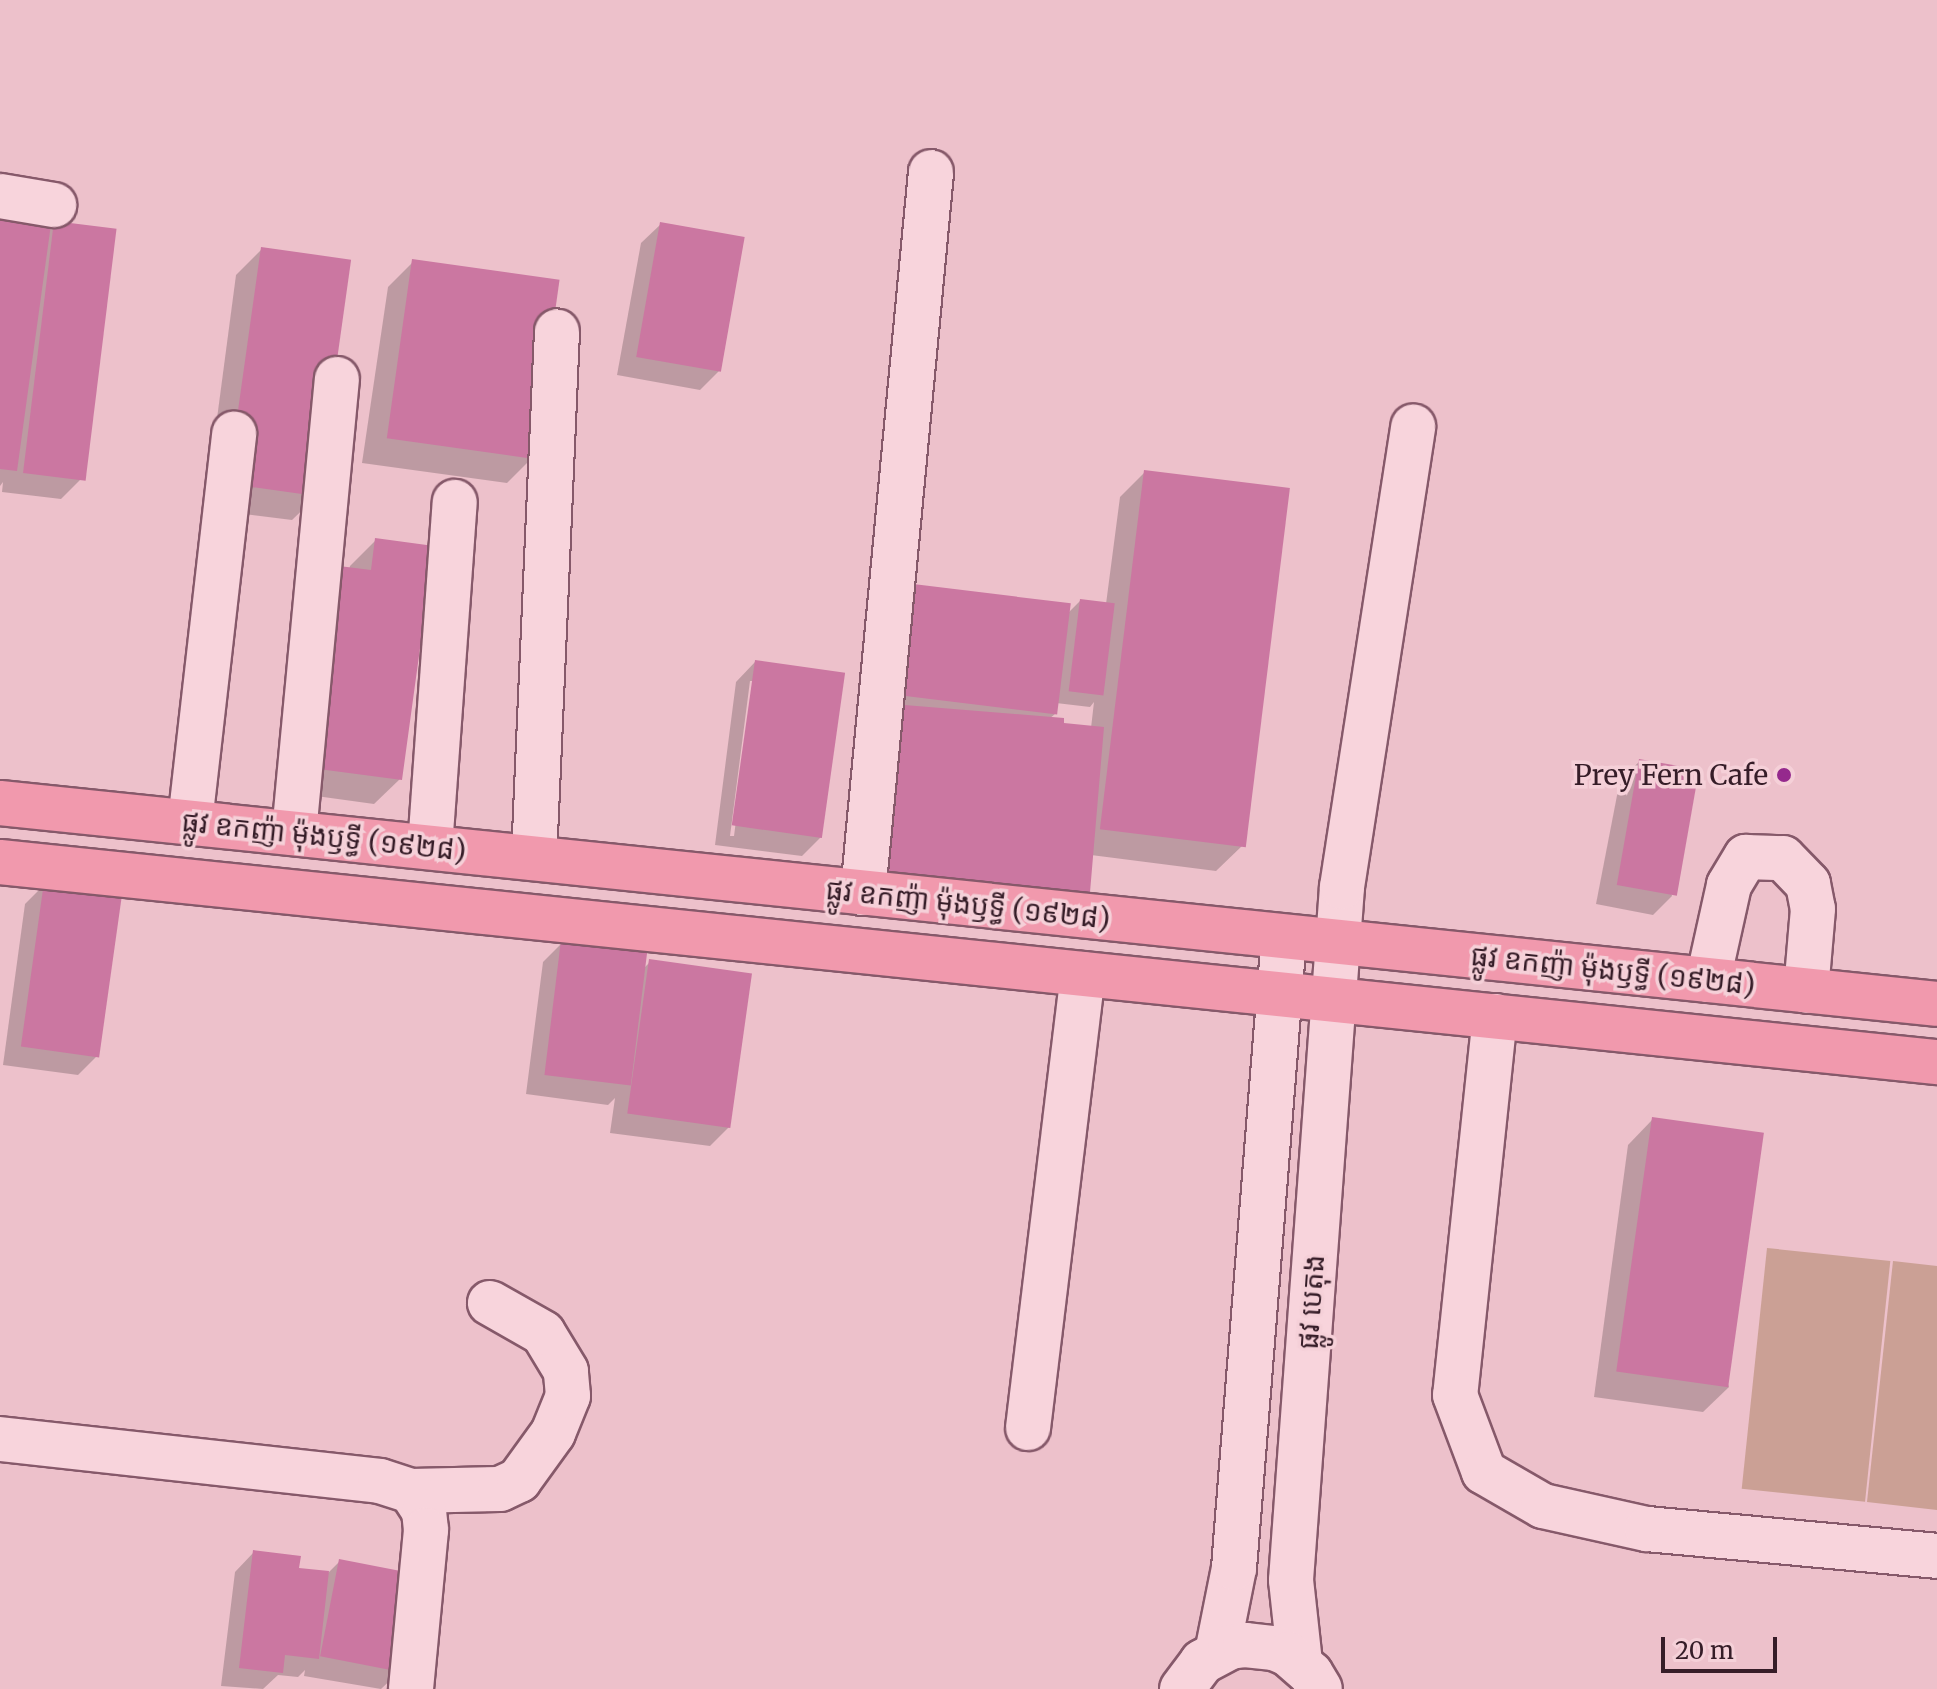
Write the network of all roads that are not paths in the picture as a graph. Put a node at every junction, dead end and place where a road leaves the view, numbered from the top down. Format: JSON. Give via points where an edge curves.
{"nodes":[{"id":1,"x":931,"y":172,"type":"dead end"},
{"id":2,"x":0,"y":196,"type":"edge"},
{"id":3,"x":54,"y":205,"type":"dead end"},
{"id":4,"x":557,"y":332,"type":"dead end"},
{"id":5,"x":337,"y":379,"type":"dead end"},
{"id":6,"x":1413,"y":426,"type":"dead end"},
{"id":7,"x":234,"y":433,"type":"dead end"},
{"id":8,"x":455,"y":502,"type":"dead end"},
{"id":9,"x":0,"y":803,"type":"edge"},
{"id":10,"x":190,"y":822,"type":"junction"},
{"id":11,"x":294,"y":833,"type":"junction"},
{"id":12,"x":430,"y":847,"type":"junction"},
{"id":13,"x":534,"y":858,"type":"junction"},
{"id":14,"x":0,"y":862,"type":"edge"},
{"id":15,"x":863,"y":893,"type":"junction"},
{"id":16,"x":1284,"y":937,"type":"junction"},
{"id":17,"x":1341,"y":942,"type":"junction"},
{"id":18,"x":1083,"y":974,"type":"junction"},
{"id":19,"x":1708,"y":980,"type":"junction"},
{"id":20,"x":1806,"y":991,"type":"junction"},
{"id":21,"x":1279,"y":994,"type":"junction"},
{"id":22,"x":1336,"y":999,"type":"junction"},
{"id":23,"x":1937,"y":1004,"type":"edge"},
{"id":24,"x":1495,"y":1016,"type":"junction"},
{"id":25,"x":1937,"y":1062,"type":"edge"},
{"id":26,"x":490,"y":1303,"type":"dead end"},
{"id":27,"x":1028,"y":1428,"type":"dead end"},
{"id":28,"x":0,"y":1439,"type":"edge"},
{"id":29,"x":411,"y":1491,"type":"junction"},
{"id":30,"x":1937,"y":1556,"type":"edge"},
{"id":31,"x":1217,"y":1653,"type":"junction"},
{"id":32,"x":1310,"y":1676,"type":"edge"},
{"id":33,"x":411,"y":1689,"type":"edge"},
{"id":34,"x":1182,"y":1689,"type":"edge"}],
"edges":[{"from":1,"to":15,"type":"street"},
{"from":2,"to":3,"type":"street"},
{"from":4,"to":13,"type":"street"},
{"from":5,"to":11,"type":"street"},
{"from":6,"to":17,"type":"street","name":"ផ្លូវ បេតុង","via":[[1342,887]]},
{"from":7,"to":10,"type":"street"},
{"from":8,"to":12,"type":"street"},
{"from":9,"to":10,"type":"main road","name":"ផ្លូវ ឧកញ៉ា ម៉ុងឫទ្ធី (១៩២៨)"},
{"from":10,"to":11,"type":"main road","name":"ផ្លូវ ឧកញ៉ា ម៉ុងឫទ្ធី (១៩២៨)"},
{"from":11,"to":12,"type":"main road","name":"ផ្លូវ ឧកញ៉ា ម៉ុងឫទ្ធី (១៩២៨)"},
{"from":12,"to":13,"type":"main road","name":"ផ្លូវ ឧកញ៉ា ម៉ុងឫទ្ធី (១៩២៨)"},
{"from":13,"to":15,"type":"main road","name":"ផ្លូវ ឧកញ៉ា ម៉ុងឫទ្ធី (១៩២៨)"},
{"from":14,"to":18,"type":"main road","name":"ផ្លូវ ឧកញ៉ា ម៉ុងឫទ្ធី (១៩២៨)"},
{"from":15,"to":16,"type":"main road","name":"ផ្លូវ ឧកញ៉ា ម៉ុងឫទ្ធី (១៩២៨)"},
{"from":16,"to":17,"type":"main road","name":"ផ្លូវ ឧកញ៉ា ម៉ុងឫទ្ធី (១៩២៨)"},
{"from":16,"to":21,"type":"street","name":"ផ្លូវ បេតុង"},
{"from":17,"to":19,"type":"main road","name":"ផ្លូវ ឧកញ៉ា ម៉ុងឫទ្ធី (១៩២៨)"},
{"from":17,"to":22,"type":"street","name":"ផ្លូវ បេតុង"},
{"from":18,"to":21,"type":"main road","name":"ផ្លូវ ឧកញ៉ា ម៉ុងឫទ្ធី (១៩២៨)"},
{"from":18,"to":27,"type":"street"},
{"from":19,"to":20,"type":"main road","name":"ផ្លូវ ឧកញ៉ា ម៉ុងឫទ្ធី (១៩២៨)"},
{"from":19,"to":20,"type":"street","via":[[1729,885],[1746,857],[1783,858],[1808,884],[1813,909]]},
{"from":20,"to":23,"type":"main road","name":"ផ្លូវ ឧកញ៉ា ម៉ុងឫទ្ធី (១៩២៨)"},
{"from":21,"to":22,"type":"main road","name":"ផ្លូវ ឧកញ៉ា ម៉ុងឫទ្ធី (១៩២៨)"},
{"from":21,"to":31,"type":"street","name":"ផ្លូវ បេតុង","via":[[1234,1568]]},
{"from":22,"to":24,"type":"main road","name":"ផ្លូវ ឧកញ៉ា ម៉ុងឫទ្ធី (១៩២៨)"},
{"from":22,"to":32,"type":"street","name":"ផ្លូវ បេតុង","via":[[1291,1580]]},
{"from":24,"to":25,"type":"main road","name":"ផ្លូវ ឧកញ៉ា ម៉ុងឫទ្ធី (១៩២៨)"},
{"from":24,"to":30,"type":"street","via":[[1455,1395],[1484,1472],[1543,1506],[1647,1529]]},
{"from":26,"to":29,"type":"street","via":[[543,1333],[566,1371],[568,1396],[553,1433],[519,1480],[500,1489]]},
{"from":28,"to":29,"type":"street","via":[[380,1481]]},
{"from":29,"to":33,"type":"street","via":[[424,1511],[426,1530]]},
{"from":31,"to":32,"type":"street","via":[[1230,1647],[1274,1648]]},
{"from":31,"to":34,"type":"street","via":[[1202,1662]]}]}
